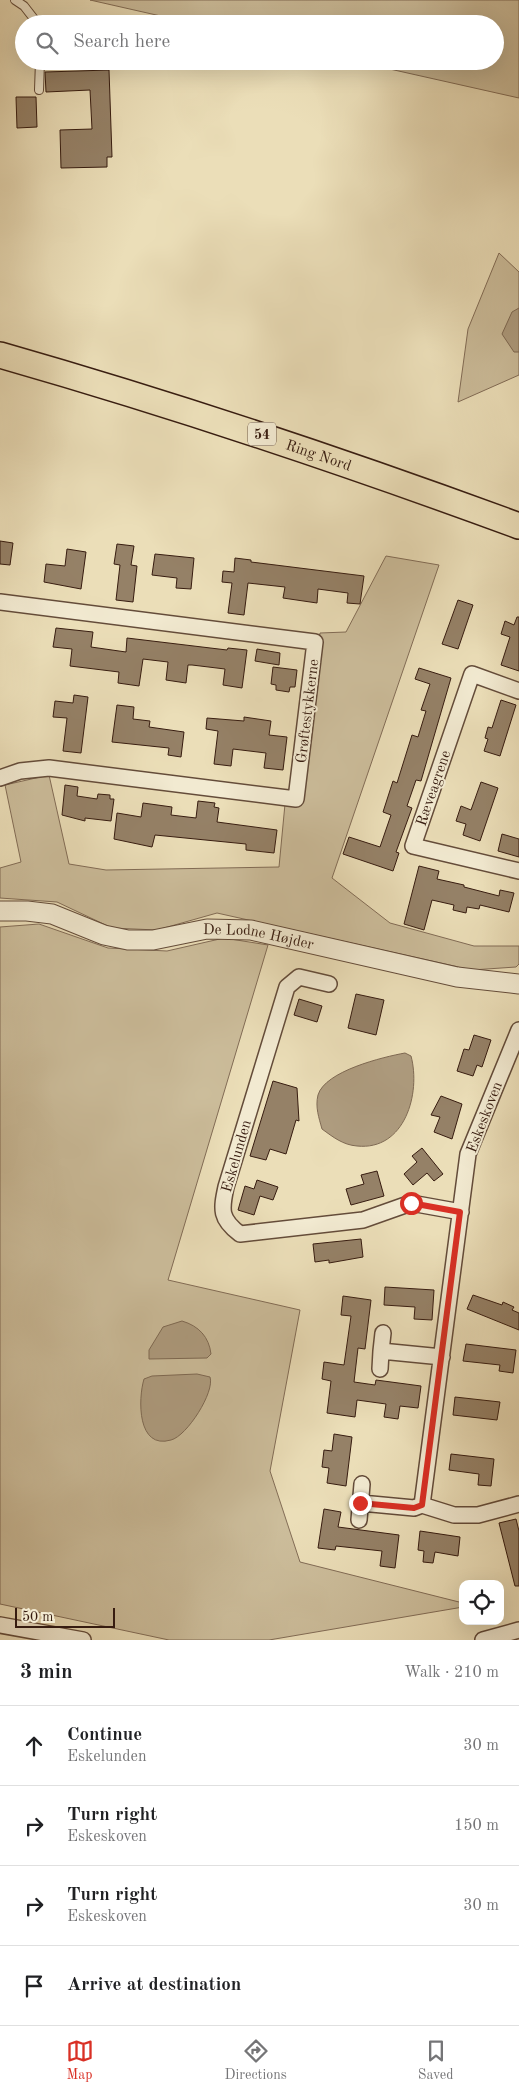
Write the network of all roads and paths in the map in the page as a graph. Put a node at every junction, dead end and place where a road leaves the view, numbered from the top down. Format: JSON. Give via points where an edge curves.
{"nodes":[{"id":1,"x":15,"y":0,"type":"edge"},
{"id":2,"x":31,"y":15,"type":"edge"},
{"id":3,"x":40,"y":70,"type":"edge"},
{"id":4,"x":39,"y":90,"type":"dead end"},
{"id":5,"x":0,"y":339,"type":"edge"},
{"id":6,"x":0,"y":355,"type":"edge"},
{"id":7,"x":519,"y":510,"type":"edge"},
{"id":8,"x":519,"y":526,"type":"edge"},
{"id":9,"x":0,"y":602,"type":"edge"},
{"id":10,"x":519,"y":691,"type":"edge"},
{"id":11,"x":0,"y":778,"type":"edge"},
{"id":12,"x":519,"y":871,"type":"edge"},
{"id":13,"x":0,"y":911,"type":"edge"},
{"id":14,"x":329,"y":984,"type":"dead end"},
{"id":15,"x":519,"y":984,"type":"edge"},
{"id":16,"x":519,"y":1030,"type":"edge"},
{"id":17,"x":460,"y":1212,"type":"junction"},
{"id":18,"x":383,"y":1333,"type":"dead end"},
{"id":19,"x":381,"y":1352,"type":"junction"},
{"id":20,"x":442,"y":1357,"type":"junction"},
{"id":21,"x":380,"y":1369,"type":"dead end"},
{"id":22,"x":362,"y":1484,"type":"dead end"},
{"id":23,"x":360,"y":1503,"type":"junction"},
{"id":24,"x":519,"y":1504,"type":"edge"},
{"id":25,"x":422,"y":1505,"type":"junction"},
{"id":26,"x":358,"y":1520,"type":"dead end"},
{"id":27,"x":0,"y":1625,"type":"edge"},
{"id":28,"x":519,"y":1630,"type":"edge"},
{"id":29,"x":83,"y":1640,"type":"edge"},
{"id":30,"x":482,"y":1640,"type":"edge"}],
"edges":[{"from":1,"to":2,"type":"lane"},
{"from":3,"to":4,"type":"lane"},
{"from":5,"to":7,"type":"highway","name":"Ring Nord","number":"54","via":[[188,394]]},
{"from":6,"to":8,"type":"highway","name":"Ring Nord","number":"54","via":[[292,444]]},
{"from":9,"to":11,"type":"street","name":"Grøftestykkerne","via":[[315,642],[296,799],[49,768],[20,771]]},
{"from":10,"to":12,"type":"street","name":"Ræveagrene","via":[[472,674],[413,846]]},
{"from":13,"to":15,"type":"street","name":"De Lodne Højder","via":[[52,914],[104,935],[128,940],[153,940],[207,929],[251,930],[457,977]]},
{"from":14,"to":17,"type":"street","name":"Eskelunden","via":[[299,977],[287,987],[226,1187],[221,1209],[228,1225],[240,1234],[363,1220],[411,1203]]},
{"from":16,"to":17,"type":"street","name":"Eskeskoven","via":[[468,1154]]},
{"from":17,"to":20,"type":"street","name":"Eskeskoven"},
{"from":18,"to":19,"type":"street"},
{"from":19,"to":20,"type":"street"},
{"from":19,"to":21,"type":"street"},
{"from":20,"to":25,"type":"street","name":"Eskeskoven"},
{"from":22,"to":23,"type":"street"},
{"from":23,"to":25,"type":"street","via":[[414,1508]]},
{"from":23,"to":26,"type":"street"},
{"from":24,"to":25,"type":"street","via":[[478,1515],[454,1515]]},
{"from":27,"to":29,"type":"street"},
{"from":28,"to":30,"type":"street"}]}
